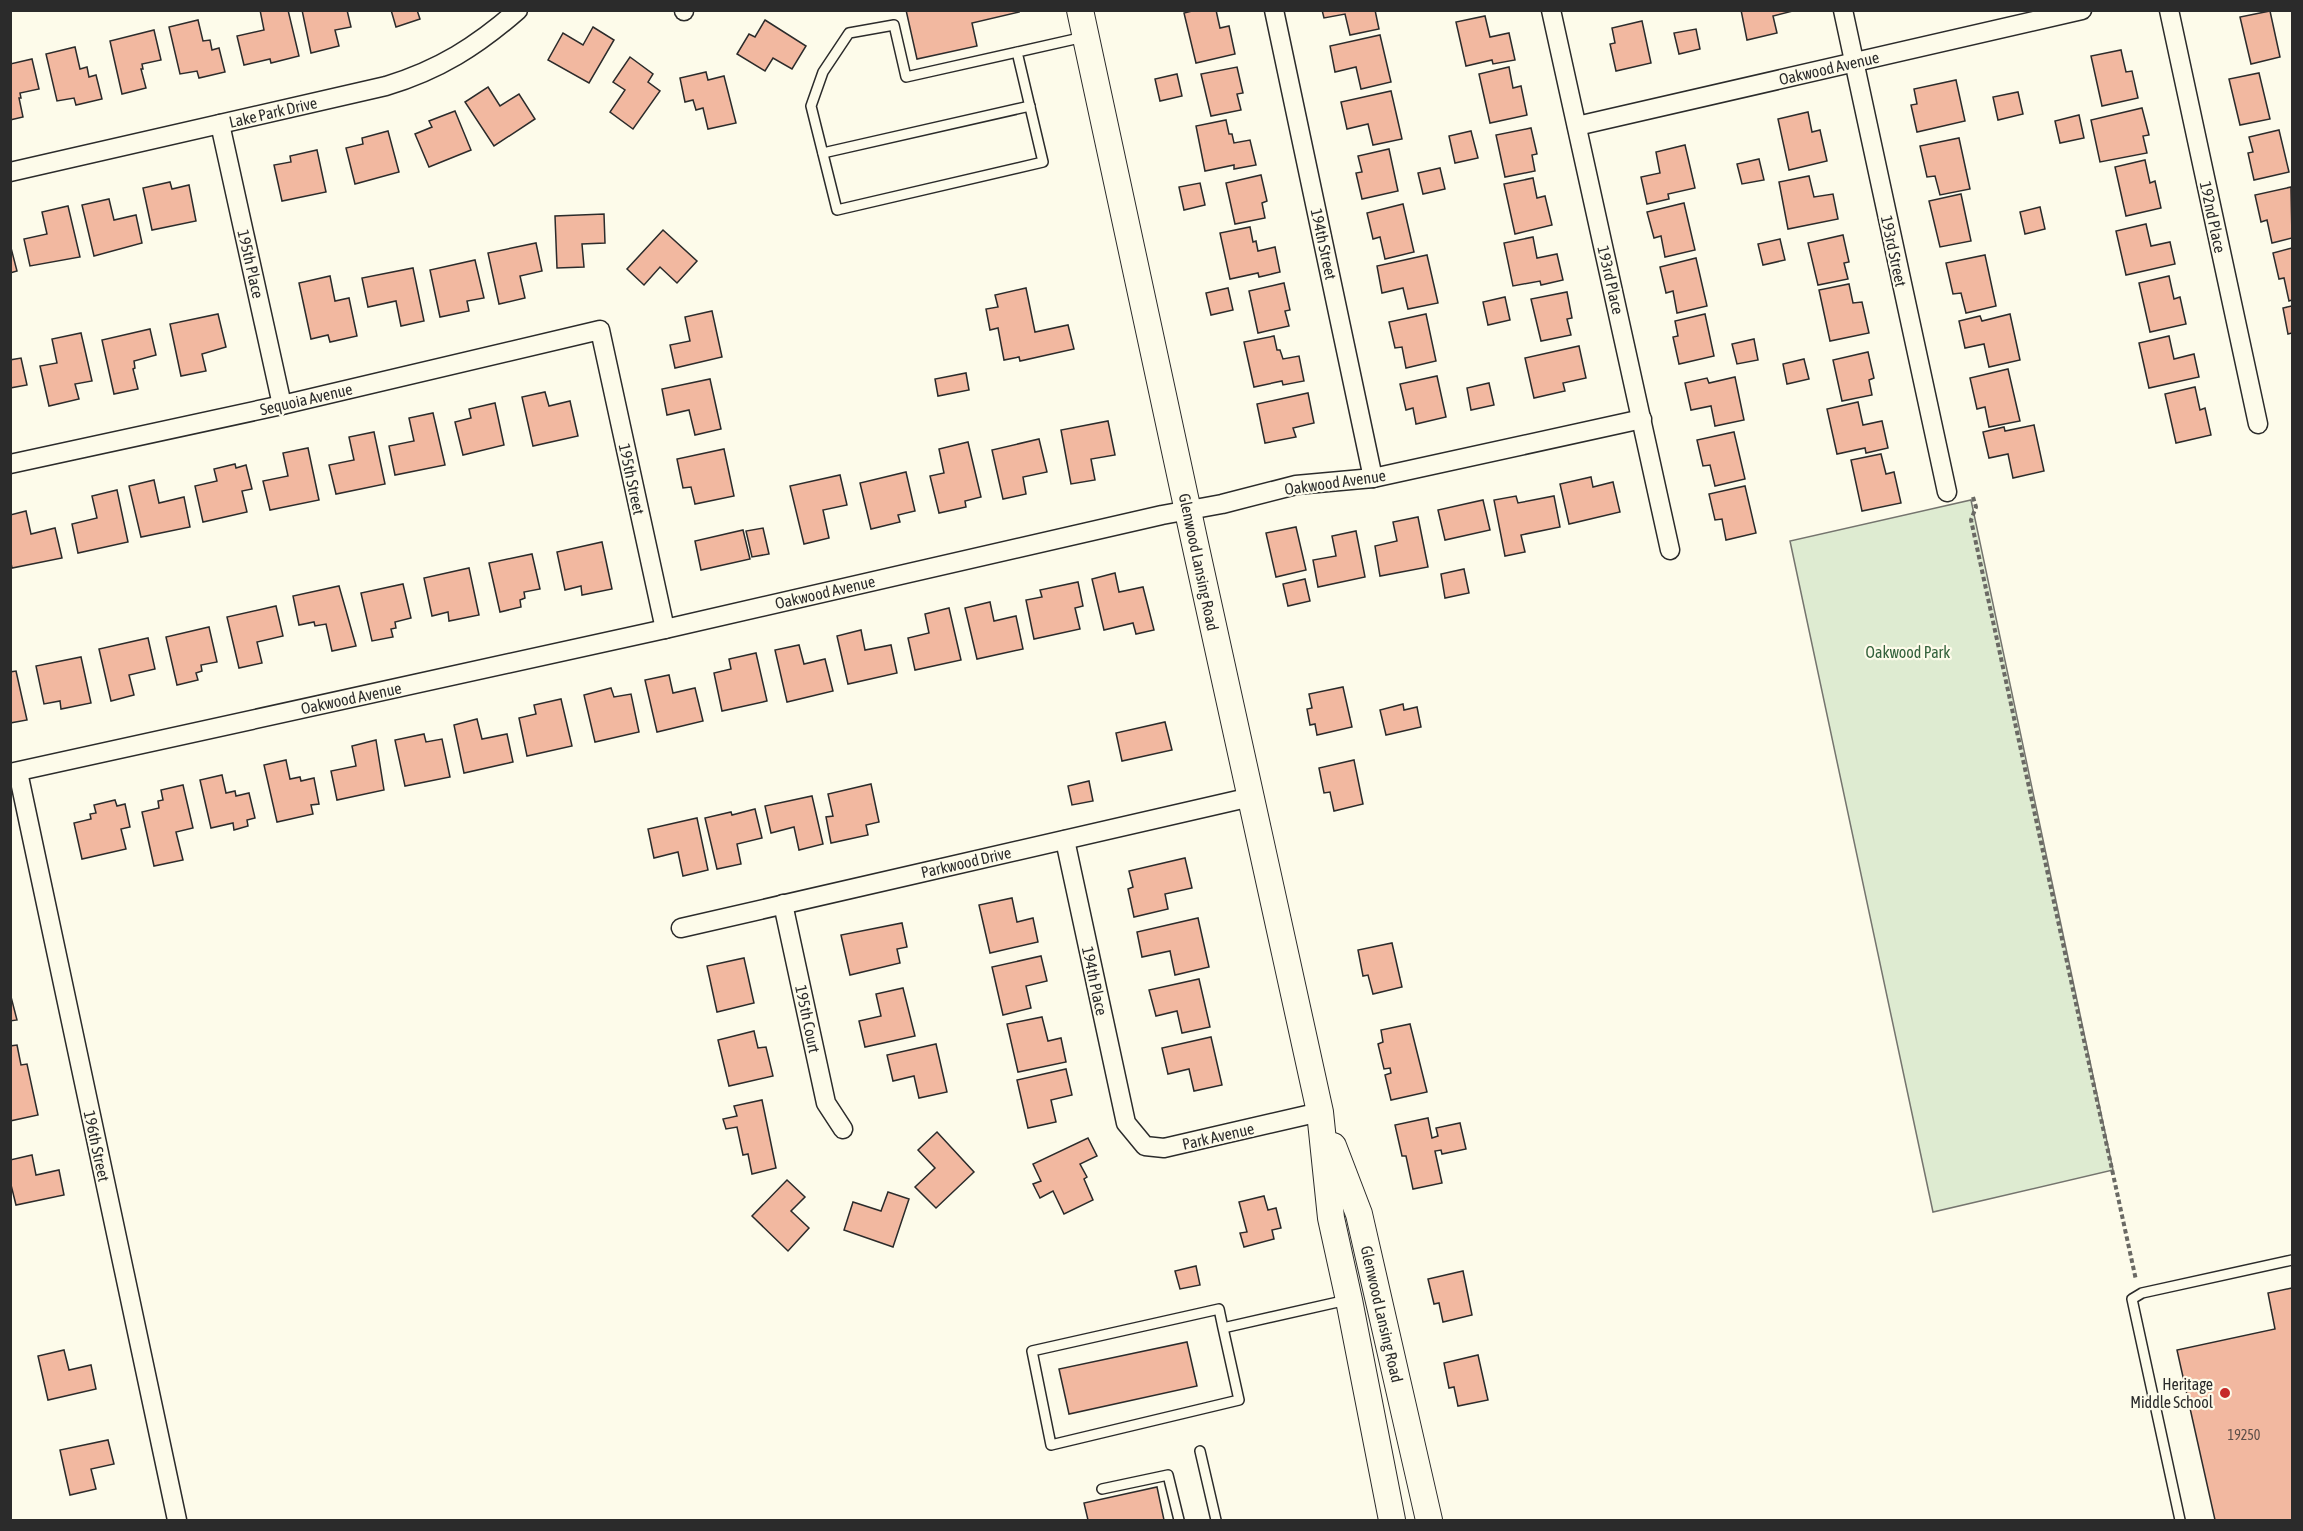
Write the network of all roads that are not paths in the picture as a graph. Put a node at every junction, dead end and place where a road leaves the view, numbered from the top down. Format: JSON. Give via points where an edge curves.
{"nodes":[{"id":1,"x":518,"y":10,"type":"edge"},
{"id":2,"x":1080,"y":10,"type":"edge"},
{"id":3,"x":1274,"y":10,"type":"edge"},
{"id":4,"x":1551,"y":10,"type":"edge"},
{"id":5,"x":1843,"y":10,"type":"edge"},
{"id":6,"x":2082,"y":10,"type":"edge"},
{"id":7,"x":2169,"y":10,"type":"edge"},
{"id":8,"x":1086,"y":36,"type":"junction"},
{"id":9,"x":1017,"y":52,"type":"junction"},
{"id":10,"x":1854,"y":62,"type":"junction"},
{"id":11,"x":1030,"y":106,"type":"junction"},
{"id":12,"x":220,"y":124,"type":"junction"},
{"id":13,"x":1577,"y":126,"type":"junction"},
{"id":14,"x":823,"y":153,"type":"junction"},
{"id":15,"x":10,"y":172,"type":"edge"},
{"id":16,"x":600,"y":330,"type":"joint"},
{"id":17,"x":282,"y":405,"type":"junction"},
{"id":18,"x":1642,"y":419,"type":"junction"},
{"id":19,"x":2258,"y":424,"type":"dead end"},
{"id":20,"x":10,"y":464,"type":"edge"},
{"id":21,"x":1373,"y":478,"type":"junction"},
{"id":22,"x":1947,"y":492,"type":"dead end"},
{"id":23,"x":1189,"y":510,"type":"junction"},
{"id":24,"x":1670,"y":550,"type":"dead end"},
{"id":25,"x":665,"y":629,"type":"junction"},
{"id":26,"x":14,"y":773,"type":"edge"},
{"id":27,"x":1251,"y":797,"type":"junction"},
{"id":28,"x":1065,"y":840,"type":"junction"},
{"id":29,"x":783,"y":904,"type":"junction"},
{"id":30,"x":681,"y":928,"type":"dead end"},
{"id":31,"x":1320,"y":1112,"type":"junction"},
{"id":32,"x":1126,"y":1123,"type":"joint"},
{"id":33,"x":843,"y":1129,"type":"dead end"},
{"id":34,"x":2292,"y":1260,"type":"edge"},
{"id":35,"x":1349,"y":1300,"type":"junction"},
{"id":36,"x":1223,"y":1328,"type":"junction"},
{"id":37,"x":1200,"y":1451,"type":"dead end"},
{"id":38,"x":1102,"y":1489,"type":"dead end"},
{"id":39,"x":1388,"y":1520,"type":"edge"},
{"id":40,"x":177,"y":1521,"type":"edge"},
{"id":41,"x":1179,"y":1521,"type":"edge"},
{"id":42,"x":1216,"y":1521,"type":"edge"},
{"id":43,"x":1429,"y":1521,"type":"edge"},
{"id":44,"x":2180,"y":1521,"type":"edge"}],
"edges":[{"from":1,"to":12,"type":"street","name":"Lake Park Drive","via":[[486,38],[416,77]]},
{"from":2,"to":8,"type":"main road","name":"Glenwood Lansing Road"},
{"from":3,"to":21,"type":"street","name":"194th Street"},
{"from":4,"to":13,"type":"street","name":"193rd Place"},
{"from":5,"to":10,"type":"street","name":"193rd Street"},
{"from":6,"to":10,"type":"street","name":"Oakwood Avenue"},
{"from":7,"to":19,"type":"street","name":"192nd Place"},
{"from":8,"to":9,"type":"lane"},
{"from":8,"to":23,"type":"main road","name":"Glenwood Lansing Road"},
{"from":9,"to":11,"type":"lane"},
{"from":9,"to":14,"type":"lane","via":[[906,77],[894,25],[849,33],[824,72],[811,106]]},
{"from":10,"to":13,"type":"street","name":"Oakwood Avenue"},
{"from":10,"to":22,"type":"street","name":"193rd Street"},
{"from":11,"to":14,"type":"lane"},
{"from":11,"to":14,"type":"lane","via":[[1043,162],[837,210]]},
{"from":12,"to":15,"type":"street","name":"Lake Park Drive"},
{"from":12,"to":17,"type":"street","name":"195th Place"},
{"from":13,"to":18,"type":"street","name":"193rd Place"},
{"from":16,"to":17,"type":"street","name":"Sequoia Avenue"},
{"from":16,"to":25,"type":"street","name":"195th Street"},
{"from":17,"to":20,"type":"street","name":"Sequoia Avenue"},
{"from":18,"to":21,"type":"street","name":"Oakwood Avenue"},
{"from":18,"to":24,"type":"street","name":"193rd Place"},
{"from":21,"to":23,"type":"street","name":"Oakwood Avenue","via":[[1296,485]]},
{"from":23,"to":25,"type":"street","name":"Oakwood Avenue"},
{"from":23,"to":27,"type":"main road","name":"Glenwood Lansing Road"},
{"from":25,"to":26,"type":"street","name":"Oakwood Avenue"},
{"from":26,"to":40,"type":"street","name":"196th Street"},
{"from":27,"to":28,"type":"street","name":"Parkwood Drive"},
{"from":27,"to":31,"type":"main road","name":"Glenwood Lansing Road"},
{"from":28,"to":29,"type":"street","name":"Parkwood Drive"},
{"from":28,"to":32,"type":"street","name":"194th Place"},
{"from":29,"to":30,"type":"street","name":"Parkwood Drive"},
{"from":29,"to":33,"type":"street","name":"195th Court","via":[[826,1102]]},
{"from":31,"to":32,"type":"street","name":"Park Avenue","via":[[1164,1148],[1146,1146]]},
{"from":31,"to":35,"type":"main road","name":"Glenwood Lansing Road","via":[[1331,1218]]},
{"from":31,"to":43,"type":"main road","name":"Glenwood Lansing Road","via":[[1359,1214]]},
{"from":34,"to":44,"type":"lane","via":[[2142,1293],[2132,1299]]},
{"from":35,"to":36,"type":"lane"},
{"from":35,"to":39,"type":"main road","name":"Glenwood Lansing Road"},
{"from":36,"to":36,"type":"lane","via":[[1239,1400],[1051,1445],[1032,1351],[1219,1309]]},
{"from":37,"to":42,"type":"lane"},
{"from":38,"to":41,"type":"lane","via":[[1168,1475]]}]}
